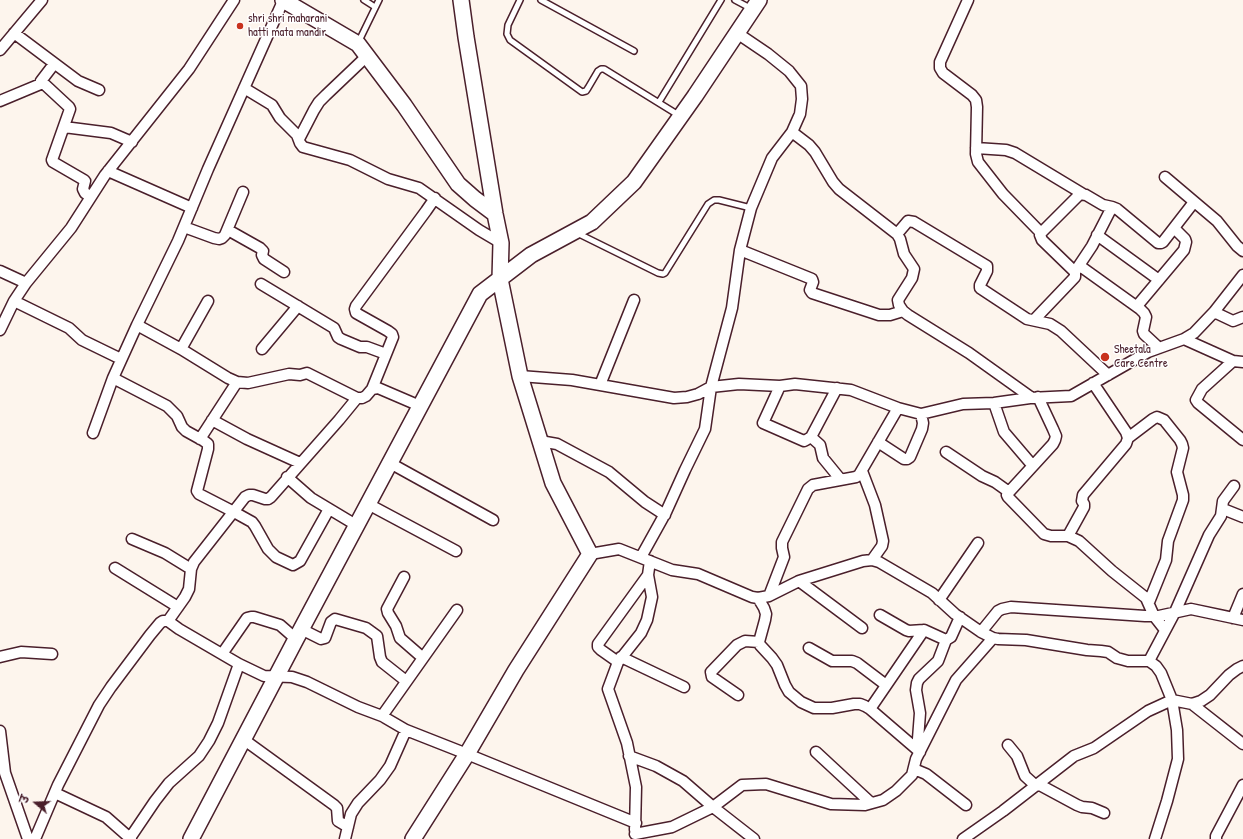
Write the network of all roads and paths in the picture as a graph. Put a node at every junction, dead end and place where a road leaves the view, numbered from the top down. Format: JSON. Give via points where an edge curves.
{"nodes":[{"id":1,"x":42,"y":0,"type":"edge"},
{"id":2,"x":234,"y":0,"type":"edge"},
{"id":3,"x":283,"y":0,"type":"edge"},
{"id":4,"x":364,"y":0,"type":"edge"},
{"id":5,"x":379,"y":0,"type":"edge"},
{"id":6,"x":461,"y":0,"type":"edge"},
{"id":7,"x":520,"y":0,"type":"edge"},
{"id":8,"x":541,"y":0,"type":"edge"},
{"id":9,"x":721,"y":0,"type":"edge"},
{"id":10,"x":735,"y":0,"type":"edge"},
{"id":11,"x":968,"y":0,"type":"edge"},
{"id":12,"x":755,"y":5,"type":"edge"},
{"id":13,"x":375,"y":7,"type":"junction"},
{"id":14,"x":14,"y":33,"type":"junction"},
{"id":15,"x":737,"y":33,"type":"junction"},
{"id":16,"x":0,"y":50,"type":"edge"},
{"id":17,"x":362,"y":50,"type":"junction"},
{"id":18,"x":634,"y":51,"type":"dead end"},
{"id":19,"x":54,"y":64,"type":"junction"},
{"id":20,"x":42,"y":83,"type":"junction"},
{"id":21,"x":244,"y":88,"type":"junction"},
{"id":22,"x":99,"y":90,"type":"dead end"},
{"id":23,"x":0,"y":101,"type":"edge"},
{"id":24,"x":659,"y":102,"type":"junction"},
{"id":25,"x":680,"y":116,"type":"junction"},
{"id":26,"x":64,"y":127,"type":"junction"},
{"id":27,"x":792,"y":132,"type":"junction"},
{"id":28,"x":299,"y":139,"type":"junction"},
{"id":29,"x":132,"y":142,"type":"junction"},
{"id":30,"x":976,"y":148,"type":"junction"},
{"id":31,"x":108,"y":172,"type":"junction"},
{"id":32,"x":1165,"y":177,"type":"dead end"},
{"id":33,"x":243,"y":192,"type":"dead end"},
{"id":34,"x":1083,"y":194,"type":"junction"},
{"id":35,"x":91,"y":196,"type":"junction"},
{"id":36,"x":435,"y":198,"type":"junction"},
{"id":37,"x":1194,"y":202,"type":"junction"},
{"id":38,"x":1112,"y":207,"type":"junction"},
{"id":39,"x":192,"y":208,"type":"junction"},
{"id":40,"x":751,"y":208,"type":"junction"},
{"id":41,"x":495,"y":214,"type":"junction"},
{"id":42,"x":184,"y":227,"type":"junction"},
{"id":43,"x":1174,"y":228,"type":"junction"},
{"id":44,"x":228,"y":230,"type":"junction"},
{"id":45,"x":575,"y":231,"type":"junction"},
{"id":46,"x":1041,"y":233,"type":"junction"},
{"id":47,"x":897,"y":234,"type":"junction"},
{"id":48,"x":1097,"y":235,"type":"junction"},
{"id":49,"x":501,"y":243,"type":"junction"},
{"id":50,"x":740,"y":250,"type":"junction"},
{"id":51,"x":1243,"y":251,"type":"edge"},
{"id":52,"x":1077,"y":269,"type":"junction"},
{"id":53,"x":0,"y":271,"type":"edge"},
{"id":54,"x":284,"y":272,"type":"dead end"},
{"id":55,"x":1243,"y":275,"type":"edge"},
{"id":56,"x":500,"y":279,"type":"junction"},
{"id":57,"x":1159,"y":280,"type":"junction"},
{"id":58,"x":26,"y":283,"type":"junction"},
{"id":59,"x":261,"y":284,"type":"dead end"},
{"id":60,"x":634,"y":300,"type":"dead end"},
{"id":61,"x":14,"y":301,"type":"junction"},
{"id":62,"x":208,"y":301,"type":"dead end"},
{"id":63,"x":298,"y":306,"type":"junction"},
{"id":64,"x":1137,"y":306,"type":"junction"},
{"id":65,"x":903,"y":311,"type":"junction"},
{"id":66,"x":1214,"y":312,"type":"junction"},
{"id":67,"x":1243,"y":317,"type":"edge"},
{"id":68,"x":1034,"y":320,"type":"junction"},
{"id":69,"x":137,"y":325,"type":"junction"},
{"id":70,"x":0,"y":330,"type":"edge"},
{"id":71,"x":1184,"y":339,"type":"junction"},
{"id":72,"x":1159,"y":348,"type":"junction"},
{"id":73,"x":180,"y":349,"type":"junction"},
{"id":74,"x":262,"y":349,"type":"dead end"},
{"id":75,"x":386,"y":354,"type":"junction"},
{"id":76,"x":121,"y":360,"type":"junction"},
{"id":77,"x":1238,"y":362,"type":"edge"},
{"id":78,"x":1108,"y":375,"type":"junction"},
{"id":79,"x":520,"y":376,"type":"junction"},
{"id":80,"x":113,"y":378,"type":"junction"},
{"id":81,"x":237,"y":382,"type":"junction"},
{"id":82,"x":1093,"y":383,"type":"junction"},
{"id":83,"x":600,"y":385,"type":"junction"},
{"id":84,"x":780,"y":386,"type":"junction"},
{"id":85,"x":711,"y":387,"type":"junction"},
{"id":86,"x":837,"y":388,"type":"junction"},
{"id":87,"x":372,"y":389,"type":"junction"},
{"id":88,"x":357,"y":398,"type":"junction"},
{"id":89,"x":1035,"y":398,"type":"junction"},
{"id":90,"x":994,"y":403,"type":"junction"},
{"id":91,"x":420,"y":406,"type":"junction"},
{"id":92,"x":898,"y":408,"type":"junction"},
{"id":93,"x":921,"y":414,"type":"junction"},
{"id":94,"x":212,"y":420,"type":"junction"},
{"id":95,"x":93,"y":433,"type":"dead end"},
{"id":96,"x":811,"y":437,"type":"junction"},
{"id":97,"x":1128,"y":438,"type":"junction"},
{"id":98,"x":200,"y":439,"type":"junction"},
{"id":99,"x":1243,"y":440,"type":"edge"},
{"id":100,"x":540,"y":441,"type":"junction"},
{"id":101,"x":878,"y":442,"type":"junction"},
{"id":102,"x":946,"y":452,"type":"dead end"},
{"id":103,"x":300,"y":463,"type":"junction"},
{"id":104,"x":390,"y":463,"type":"junction"},
{"id":105,"x":1033,"y":466,"type":"junction"},
{"id":106,"x":862,"y":471,"type":"junction"},
{"id":107,"x":287,"y":478,"type":"junction"},
{"id":108,"x":841,"y":480,"type":"junction"},
{"id":109,"x":1234,"y":486,"type":"dead end"},
{"id":110,"x":1009,"y":492,"type":"junction"},
{"id":111,"x":368,"y":504,"type":"junction"},
{"id":112,"x":329,"y":509,"type":"junction"},
{"id":113,"x":1222,"y":509,"type":"junction"},
{"id":114,"x":234,"y":512,"type":"junction"},
{"id":115,"x":665,"y":515,"type":"junction"},
{"id":116,"x":1243,"y":517,"type":"edge"},
{"id":117,"x":493,"y":520,"type":"dead end"},
{"id":118,"x":356,"y":526,"type":"junction"},
{"id":119,"x":1068,"y":536,"type":"junction"},
{"id":120,"x":132,"y":539,"type":"dead end"},
{"id":121,"x":978,"y":543,"type":"dead end"},
{"id":122,"x":456,"y":551,"type":"dead end"},
{"id":123,"x":590,"y":554,"type":"junction"},
{"id":124,"x":641,"y":558,"type":"junction"},
{"id":125,"x":872,"y":560,"type":"junction"},
{"id":126,"x":650,"y":561,"type":"junction"},
{"id":127,"x":115,"y":568,"type":"dead end"},
{"id":128,"x":191,"y":569,"type":"junction"},
{"id":129,"x":648,"y":575,"type":"junction"},
{"id":130,"x":404,"y":577,"type":"dead end"},
{"id":131,"x":799,"y":581,"type":"junction"},
{"id":132,"x":1243,"y":594,"type":"edge"},
{"id":133,"x":769,"y":596,"type":"junction"},
{"id":134,"x":758,"y":598,"type":"junction"},
{"id":135,"x":939,"y":600,"type":"junction"},
{"id":136,"x":1149,"y":602,"type":"junction"},
{"id":137,"x":178,"y":607,"type":"junction"},
{"id":138,"x":457,"y":610,"type":"dead end"},
{"id":139,"x":1175,"y":612,"type":"junction"},
{"id":140,"x":880,"y":616,"type":"dead end"},
{"id":141,"x":1154,"y":616,"type":"junction"},
{"id":142,"x":960,"y":617,"type":"junction"},
{"id":143,"x":1238,"y":619,"type":"edge"},
{"id":144,"x":168,"y":621,"type":"junction"},
{"id":145,"x":862,"y":628,"type":"dead end"},
{"id":146,"x":924,"y":630,"type":"junction"},
{"id":147,"x":1165,"y":630,"type":"junction"},
{"id":148,"x":981,"y":632,"type":"junction"},
{"id":149,"x":298,"y":634,"type":"junction"},
{"id":150,"x":993,"y":638,"type":"junction"},
{"id":151,"x":946,"y":640,"type":"junction"},
{"id":152,"x":759,"y":642,"type":"junction"},
{"id":153,"x":809,"y":648,"type":"dead end"},
{"id":154,"x":52,"y":654,"type":"dead end"},
{"id":155,"x":222,"y":654,"type":"junction"},
{"id":156,"x":0,"y":657,"type":"edge"},
{"id":157,"x":423,"y":658,"type":"junction"},
{"id":158,"x":619,"y":659,"type":"junction"},
{"id":159,"x":1149,"y":661,"type":"junction"},
{"id":160,"x":240,"y":664,"type":"junction"},
{"id":161,"x":1243,"y":666,"type":"edge"},
{"id":162,"x":276,"y":677,"type":"junction"},
{"id":163,"x":406,"y":682,"type":"junction"},
{"id":164,"x":886,"y":685,"type":"junction"},
{"id":165,"x":684,"y":687,"type":"dead end"},
{"id":166,"x":738,"y":695,"type":"dead end"},
{"id":167,"x":1172,"y":700,"type":"junction"},
{"id":168,"x":1192,"y":704,"type":"junction"},
{"id":169,"x":870,"y":709,"type":"junction"},
{"id":170,"x":382,"y":716,"type":"junction"},
{"id":171,"x":406,"y":730,"type":"junction"},
{"id":172,"x":0,"y":731,"type":"edge"},
{"id":173,"x":243,"y":739,"type":"junction"},
{"id":174,"x":1243,"y":744,"type":"edge"},
{"id":175,"x":1008,"y":745,"type":"dead end"},
{"id":176,"x":816,"y":752,"type":"dead end"},
{"id":177,"x":920,"y":752,"type":"junction"},
{"id":178,"x":467,"y":754,"type":"junction"},
{"id":179,"x":629,"y":756,"type":"junction"},
{"id":180,"x":914,"y":769,"type":"junction"},
{"id":181,"x":4,"y":778,"type":"edge"},
{"id":182,"x":1037,"y":785,"type":"junction"},
{"id":183,"x":1243,"y":785,"type":"edge"},
{"id":184,"x":55,"y":793,"type":"junction"},
{"id":185,"x":871,"y":803,"type":"junction"},
{"id":186,"x":966,"y":806,"type":"dead end"},
{"id":187,"x":713,"y":808,"type":"junction"},
{"id":188,"x":1104,"y":813,"type":"dead end"},
{"id":189,"x":636,"y":823,"type":"junction"},
{"id":190,"x":348,"y":827,"type":"junction"},
{"id":191,"x":634,"y":837,"type":"edge"},
{"id":192,"x":28,"y":839,"type":"edge"},
{"id":193,"x":35,"y":839,"type":"edge"},
{"id":194,"x":130,"y":839,"type":"edge"},
{"id":195,"x":191,"y":839,"type":"edge"},
{"id":196,"x":345,"y":839,"type":"edge"},
{"id":197,"x":413,"y":839,"type":"edge"},
{"id":198,"x":754,"y":839,"type":"edge"},
{"id":199,"x":963,"y":839,"type":"edge"},
{"id":200,"x":1155,"y":839,"type":"edge"},
{"id":201,"x":1216,"y":839,"type":"edge"}],
"edges":[{"from":1,"to":14,"type":"street"},
{"from":2,"to":29,"type":"street","via":[[189,69]]},
{"from":3,"to":17,"type":"street"},
{"from":3,"to":21,"type":"street"},
{"from":4,"to":13,"type":"lane"},
{"from":5,"to":13,"type":"lane"},
{"from":6,"to":41,"type":"street"},
{"from":7,"to":24,"type":"lane","via":[[508,25],[507,34],[510,40],[582,92],[586,91],[598,71],[604,69]]},
{"from":8,"to":18,"type":"lane"},
{"from":9,"to":24,"type":"lane"},
{"from":10,"to":12,"type":"lane"},
{"from":11,"to":30,"type":"street","via":[[940,62],[940,68],[976,100]]},
{"from":12,"to":15,"type":"street"},
{"from":13,"to":17,"type":"lane"},
{"from":14,"to":16,"type":"street"},
{"from":14,"to":19,"type":"street"},
{"from":15,"to":25,"type":"street"},
{"from":15,"to":27,"type":"street","via":[[789,71],[801,86],[800,114]]},
{"from":17,"to":28,"type":"street","via":[[319,102]]},
{"from":17,"to":41,"type":"street","via":[[404,105],[458,184]]},
{"from":19,"to":20,"type":"street","via":[[42,79]]},
{"from":19,"to":22,"type":"street","via":[[78,81]]},
{"from":20,"to":23,"type":"street"},
{"from":20,"to":26,"type":"street","via":[[69,107],[70,112]]},
{"from":21,"to":28,"type":"street","via":[[272,105]]},
{"from":21,"to":39,"type":"street"},
{"from":24,"to":25,"type":"lane"},
{"from":25,"to":45,"type":"street","via":[[634,182],[592,222]]},
{"from":26,"to":29,"type":"street","via":[[111,133]]},
{"from":26,"to":35,"type":"street","via":[[52,160],[84,180],[84,191]]},
{"from":27,"to":40,"type":"street","via":[[772,158]]},
{"from":27,"to":47,"type":"street","via":[[815,152],[839,189]]},
{"from":28,"to":36,"type":"street","via":[[303,147],[350,160],[388,179],[419,188]]},
{"from":29,"to":31,"type":"street"},
{"from":30,"to":34,"type":"street","via":[[1015,153]]},
{"from":30,"to":46,"type":"street","via":[[978,162],[1003,194]]},
{"from":31,"to":35,"type":"street"},
{"from":31,"to":39,"type":"street"},
{"from":32,"to":37,"type":"street"},
{"from":33,"to":44,"type":"street"},
{"from":34,"to":38,"type":"street","via":[[1102,205]]},
{"from":34,"to":46,"type":"street","via":[[1076,197]]},
{"from":35,"to":58,"type":"street","via":[[71,228]]},
{"from":36,"to":49,"type":"street"},
{"from":36,"to":75,"type":"street","via":[[354,309],[356,313],[392,334]]},
{"from":37,"to":43,"type":"street"},
{"from":37,"to":51,"type":"street","via":[[1216,221]]},
{"from":38,"to":43,"type":"street","via":[[1158,242],[1163,242]]},
{"from":38,"to":48,"type":"street"},
{"from":39,"to":42,"type":"street"},
{"from":40,"to":45,"type":"lane","via":[[719,200],[708,204],[663,274],[658,274]]},
{"from":40,"to":50,"type":"street"},
{"from":41,"to":49,"type":"street"},
{"from":42,"to":44,"type":"street","via":[[219,239]]},
{"from":42,"to":69,"type":"street"},
{"from":43,"to":57,"type":"street","via":[[1185,238],[1186,246]]},
{"from":44,"to":54,"type":"street","via":[[260,248],[264,258]]},
{"from":45,"to":56,"type":"street","via":[[531,255]]},
{"from":46,"to":52,"type":"street","via":[[1040,238]]},
{"from":47,"to":65,"type":"street","via":[[904,254],[914,269],[912,278],[898,300]]},
{"from":47,"to":68,"type":"street","via":[[911,221],[987,266],[980,288],[1027,319]]},
{"from":48,"to":52,"type":"street"},
{"from":48,"to":57,"type":"street"},
{"from":49,"to":56,"type":"street"},
{"from":50,"to":65,"type":"street","via":[[812,278],[812,293],[884,316]]},
{"from":50,"to":85,"type":"street","via":[[732,308]]},
{"from":52,"to":64,"type":"street"},
{"from":52,"to":68,"type":"street","via":[[1075,277]]},
{"from":53,"to":58,"type":"street"},
{"from":55,"to":66,"type":"street"},
{"from":56,"to":79,"type":"street"},
{"from":56,"to":91,"type":"street","via":[[480,294]]},
{"from":57,"to":64,"type":"street"},
{"from":58,"to":61,"type":"street"},
{"from":59,"to":63,"type":"street"},
{"from":60,"to":83,"type":"street"},
{"from":61,"to":70,"type":"street"},
{"from":61,"to":76,"type":"street","via":[[69,328],[82,340]]},
{"from":62,"to":73,"type":"street"},
{"from":63,"to":74,"type":"street"},
{"from":63,"to":75,"type":"street","via":[[334,328],[341,340]]},
{"from":64,"to":72,"type":"street","via":[[1146,317],[1142,331]]},
{"from":65,"to":89,"type":"street"},
{"from":66,"to":67,"type":"street","via":[[1233,321]]},
{"from":66,"to":71,"type":"street","via":[[1194,333]]},
{"from":68,"to":78,"type":"street","via":[[1050,324],[1061,331]]},
{"from":69,"to":73,"type":"street"},
{"from":69,"to":76,"type":"street"},
{"from":71,"to":72,"type":"street"},
{"from":71,"to":77,"type":"street"},
{"from":72,"to":78,"type":"street"},
{"from":73,"to":81,"type":"street"},
{"from":75,"to":87,"type":"street"},
{"from":76,"to":80,"type":"street"},
{"from":77,"to":99,"type":"street","via":[[1202,389],[1196,400]]},
{"from":78,"to":82,"type":"street"},
{"from":79,"to":83,"type":"street"},
{"from":79,"to":100,"type":"street"},
{"from":80,"to":95,"type":"street"},
{"from":80,"to":98,"type":"street","via":[[167,406],[186,431]]},
{"from":81,"to":88,"type":"street","via":[[248,383],[306,373]]},
{"from":81,"to":94,"type":"street"},
{"from":82,"to":89,"type":"street","via":[[1071,396]]},
{"from":82,"to":97,"type":"street"},
{"from":83,"to":85,"type":"street","via":[[674,398],[698,394]]},
{"from":84,"to":85,"type":"street","via":[[739,384]]},
{"from":84,"to":86,"type":"street","via":[[795,384]]},
{"from":84,"to":96,"type":"street","via":[[763,423],[804,441]]},
{"from":85,"to":115,"type":"street","via":[[705,429]]},
{"from":86,"to":92,"type":"street","via":[[851,390]]},
{"from":86,"to":96,"type":"street"},
{"from":87,"to":88,"type":"street","via":[[366,396]]},
{"from":87,"to":91,"type":"street","via":[[378,388]]},
{"from":88,"to":103,"type":"street"},
{"from":89,"to":90,"type":"street"},
{"from":89,"to":105,"type":"street","via":[[1056,436],[1053,444]]},
{"from":90,"to":93,"type":"street","via":[[963,404]]},
{"from":90,"to":105,"type":"street","via":[[1004,432]]},
{"from":91,"to":104,"type":"street"},
{"from":92,"to":93,"type":"street"},
{"from":92,"to":101,"type":"street"},
{"from":93,"to":101,"type":"street","via":[[922,429],[907,459]]},
{"from":94,"to":98,"type":"street"},
{"from":94,"to":103,"type":"street"},
{"from":96,"to":108,"type":"street","via":[[820,445],[823,458]]},
{"from":97,"to":119,"type":"street","via":[[1126,444],[1083,495],[1084,507]]},
{"from":97,"to":136,"type":"street","via":[[1157,417],[1164,420],[1180,440],[1183,448],[1176,472],[1183,500],[1168,541],[1166,560]]},
{"from":98,"to":114,"type":"street","via":[[208,444],[208,448],[197,491]]},
{"from":100,"to":115,"type":"street","via":[[557,444],[609,472]]},
{"from":100,"to":123,"type":"street","via":[[553,483]]},
{"from":101,"to":106,"type":"street"},
{"from":102,"to":110,"type":"street"},
{"from":103,"to":107,"type":"street"},
{"from":104,"to":111,"type":"street"},
{"from":104,"to":117,"type":"street"},
{"from":105,"to":110,"type":"street"},
{"from":106,"to":108,"type":"street","via":[[856,477]]},
{"from":106,"to":125,"type":"street","via":[[875,505],[883,541]]},
{"from":107,"to":112,"type":"street"},
{"from":107,"to":114,"type":"street","via":[[268,499],[249,495]]},
{"from":108,"to":133,"type":"street","via":[[813,485],[808,489],[782,542],[784,557]]},
{"from":109,"to":113,"type":"street","via":[[1223,501]]},
{"from":110,"to":119,"type":"street","via":[[1008,497],[1044,534]]},
{"from":111,"to":118,"type":"street"},
{"from":111,"to":122,"type":"street"},
{"from":112,"to":114,"type":"street","via":[[300,562],[293,565],[272,554],[252,522]]},
{"from":112,"to":118,"type":"street"},
{"from":113,"to":116,"type":"street"},
{"from":113,"to":139,"type":"street"},
{"from":114,"to":128,"type":"street"},
{"from":115,"to":124,"type":"street"},
{"from":118,"to":149,"type":"street"},
{"from":119,"to":136,"type":"street","via":[[1079,541]]},
{"from":120,"to":128,"type":"street"},
{"from":121,"to":135,"type":"street"},
{"from":123,"to":124,"type":"street","via":[[619,549]]},
{"from":123,"to":178,"type":"street","via":[[516,670]]},
{"from":124,"to":126,"type":"street"},
{"from":125,"to":131,"type":"street"},
{"from":125,"to":135,"type":"street","via":[[912,580]]},
{"from":126,"to":129,"type":"street"},
{"from":126,"to":134,"type":"street","via":[[672,570],[698,574]]},
{"from":127,"to":137,"type":"street"},
{"from":128,"to":137,"type":"street","via":[[189,590]]},
{"from":129,"to":158,"type":"street","via":[[652,597],[647,620],[641,633]]},
{"from":129,"to":158,"type":"street","via":[[598,644],[598,648]]},
{"from":130,"to":157,"type":"street","via":[[387,609],[400,638]]},
{"from":131,"to":133,"type":"street"},
{"from":131,"to":145,"type":"street"},
{"from":132,"to":143,"type":"street"},
{"from":133,"to":134,"type":"street"},
{"from":134,"to":152,"type":"street","via":[[766,614]]},
{"from":135,"to":142,"type":"street"},
{"from":136,"to":141,"type":"street"},
{"from":137,"to":144,"type":"street"},
{"from":138,"to":157,"type":"street"},
{"from":139,"to":141,"type":"street"},
{"from":139,"to":143,"type":"street","via":[[1191,609]]},
{"from":139,"to":147,"type":"street"},
{"from":140,"to":146,"type":"street","via":[[909,631]]},
{"from":141,"to":147,"type":"street"},
{"from":141,"to":148,"type":"street","via":[[1011,608],[998,611]]},
{"from":142,"to":148,"type":"street"},
{"from":142,"to":151,"type":"street","via":[[951,637]]},
{"from":144,"to":155,"type":"street"},
{"from":144,"to":184,"type":"street","via":[[163,621],[150,634],[111,686]]},
{"from":146,"to":151,"type":"street"},
{"from":146,"to":164,"type":"street"},
{"from":147,"to":159,"type":"street"},
{"from":148,"to":150,"type":"street"},
{"from":149,"to":155,"type":"street","via":[[254,616],[250,617]]},
{"from":149,"to":162,"type":"street"},
{"from":149,"to":163,"type":"street","via":[[325,638],[331,622],[335,619],[366,628],[377,636],[382,662]]},
{"from":150,"to":159,"type":"street","via":[[1026,640],[1108,652],[1128,661]]},
{"from":150,"to":177,"type":"street","via":[[956,680]]},
{"from":151,"to":177,"type":"street","via":[[938,661],[917,683]]},
{"from":152,"to":166,"type":"street","via":[[745,641],[737,644],[711,672],[712,677]]},
{"from":152,"to":169,"type":"street","via":[[777,664],[789,692],[801,702],[814,708],[860,704]]},
{"from":153,"to":164,"type":"street","via":[[832,661],[857,663]]},
{"from":154,"to":156,"type":"street","via":[[21,652]]},
{"from":155,"to":160,"type":"street"},
{"from":157,"to":163,"type":"street"},
{"from":158,"to":165,"type":"street"},
{"from":158,"to":179,"type":"street","via":[[608,689]]},
{"from":159,"to":167,"type":"street","via":[[1161,673]]},
{"from":160,"to":162,"type":"street","via":[[264,676]]},
{"from":160,"to":194,"type":"street","via":[[209,741],[199,756],[168,783]]},
{"from":161,"to":168,"type":"street","via":[[1229,675],[1210,695]]},
{"from":162,"to":170,"type":"street","via":[[292,677],[307,682]]},
{"from":162,"to":173,"type":"street"},
{"from":163,"to":170,"type":"street"},
{"from":164,"to":169,"type":"street"},
{"from":167,"to":168,"type":"street"},
{"from":167,"to":182,"type":"street","via":[[1148,711],[1094,748],[1074,756]]},
{"from":167,"to":200,"type":"street","via":[[1178,759]]},
{"from":168,"to":174,"type":"street"},
{"from":169,"to":177,"type":"street"},
{"from":170,"to":171,"type":"street"},
{"from":171,"to":178,"type":"street"},
{"from":171,"to":190,"type":"street","via":[[390,766],[351,814]]},
{"from":172,"to":181,"type":"street"},
{"from":173,"to":190,"type":"street","via":[[338,808],[338,821]]},
{"from":173,"to":195,"type":"street"},
{"from":175,"to":182,"type":"street","via":[[1017,756],[1025,776]]},
{"from":176,"to":185,"type":"street"},
{"from":177,"to":180,"type":"street"},
{"from":178,"to":189,"type":"street"},
{"from":178,"to":197,"type":"street"},
{"from":179,"to":187,"type":"street","via":[[656,766],[683,781]]},
{"from":179,"to":189,"type":"street","via":[[636,787]]},
{"from":180,"to":185,"type":"street","via":[[912,775],[896,791],[883,800]]},
{"from":180,"to":186,"type":"street","via":[[926,774]]},
{"from":181,"to":192,"type":"street"},
{"from":182,"to":188,"type":"street","via":[[1082,808],[1092,808]]},
{"from":182,"to":199,"type":"street"},
{"from":183,"to":201,"type":"street"},
{"from":184,"to":193,"type":"street"},
{"from":184,"to":194,"type":"street","via":[[106,817]]},
{"from":185,"to":187,"type":"street","via":[[831,804],[766,784],[742,785]]},
{"from":187,"to":191,"type":"street","via":[[672,827]]},
{"from":187,"to":198,"type":"street"},
{"from":189,"to":191,"type":"street"},
{"from":190,"to":196,"type":"street"}]}
